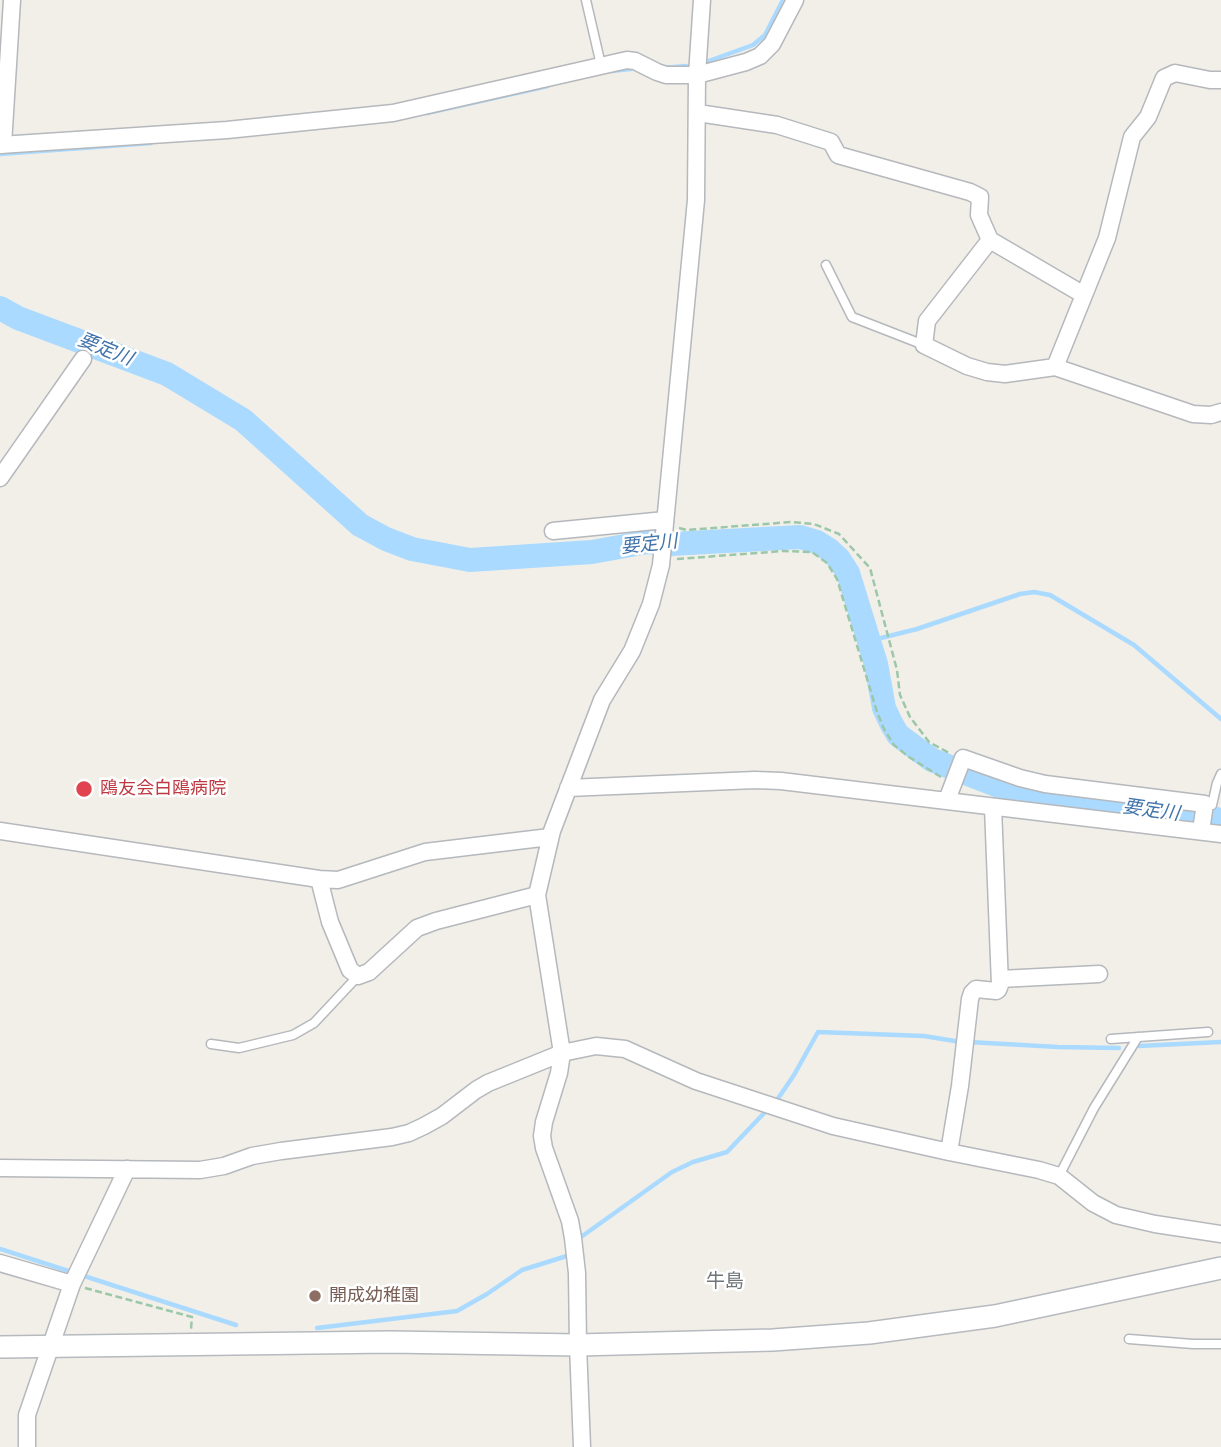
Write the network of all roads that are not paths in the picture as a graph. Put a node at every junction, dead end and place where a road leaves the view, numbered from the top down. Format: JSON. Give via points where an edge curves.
{"nodes":[{"id":1,"x":12,"y":0,"type":"edge"},
{"id":2,"x":586,"y":0,"type":"edge"},
{"id":3,"x":702,"y":0,"type":"edge"},
{"id":4,"x":795,"y":0,"type":"edge"},
{"id":5,"x":601,"y":65,"type":"junction"},
{"id":6,"x":697,"y":75,"type":"junction"},
{"id":7,"x":1221,"y":80,"type":"edge"},
{"id":8,"x":698,"y":113,"type":"junction"},
{"id":9,"x":1,"y":145,"type":"edge"},
{"id":10,"x":990,"y":240,"type":"junction"},
{"id":11,"x":826,"y":265,"type":"dead end"},
{"id":12,"x":1084,"y":295,"type":"junction"},
{"id":13,"x":924,"y":345,"type":"junction"},
{"id":14,"x":83,"y":359,"type":"dead end"},
{"id":15,"x":1055,"y":367,"type":"junction"},
{"id":16,"x":1221,"y":412,"type":"edge"},
{"id":17,"x":0,"y":478,"type":"edge"},
{"id":18,"x":665,"y":526,"type":"junction"},
{"id":19,"x":553,"y":531,"type":"dead end"},
{"id":20,"x":1221,"y":774,"type":"edge"},
{"id":21,"x":568,"y":788,"type":"junction"},
{"id":22,"x":947,"y":800,"type":"junction"},
{"id":23,"x":1204,"y":806,"type":"junction"},
{"id":24,"x":993,"y":807,"type":"junction"},
{"id":25,"x":1201,"y":829,"type":"junction"},
{"id":26,"x":0,"y":831,"type":"edge"},
{"id":27,"x":1221,"y":834,"type":"edge"},
{"id":28,"x":550,"y":837,"type":"junction"},
{"id":29,"x":319,"y":879,"type":"junction"},
{"id":30,"x":537,"y":895,"type":"junction"},
{"id":31,"x":1099,"y":974,"type":"dead end"},
{"id":32,"x":358,"y":976,"type":"junction"},
{"id":33,"x":1000,"y":979,"type":"junction"},
{"id":34,"x":1208,"y":1032,"type":"dead end"},
{"id":35,"x":1138,"y":1037,"type":"junction"},
{"id":36,"x":1111,"y":1039,"type":"dead end"},
{"id":37,"x":211,"y":1044,"type":"dead end"},
{"id":38,"x":562,"y":1053,"type":"junction"},
{"id":39,"x":949,"y":1152,"type":"junction"},
{"id":40,"x":0,"y":1168,"type":"edge"},
{"id":41,"x":127,"y":1169,"type":"junction"},
{"id":42,"x":1059,"y":1176,"type":"junction"},
{"id":43,"x":1221,"y":1234,"type":"edge"},
{"id":44,"x":0,"y":1263,"type":"edge"},
{"id":45,"x":1221,"y":1268,"type":"edge"},
{"id":46,"x":72,"y":1284,"type":"junction"},
{"id":47,"x":1129,"y":1339,"type":"dead end"},
{"id":48,"x":1221,"y":1344,"type":"edge"},
{"id":49,"x":578,"y":1345,"type":"junction"},
{"id":50,"x":0,"y":1347,"type":"edge"},
{"id":51,"x":50,"y":1348,"type":"junction"},
{"id":52,"x":27,"y":1447,"type":"edge"},
{"id":53,"x":582,"y":1447,"type":"edge"}],
"edges":[{"from":1,"to":9,"type":"street"},
{"from":2,"to":5,"type":"lane"},
{"from":3,"to":6,"type":"street"},
{"from":4,"to":6,"type":"street","via":[[772,44],[760,56]]},
{"from":5,"to":6,"type":"street","via":[[631,60],[662,74]]},
{"from":5,"to":9,"type":"street","via":[[393,113]]},
{"from":6,"to":8,"type":"street"},
{"from":7,"to":12,"type":"street","via":[[1175,73],[1164,78],[1148,117],[1132,137],[1107,238]]},
{"from":8,"to":10,"type":"street","via":[[777,125],[831,142],[838,155],[970,192],[980,197],[979,215]]},
{"from":8,"to":18,"type":"street","via":[[696,200]]},
{"from":10,"to":12,"type":"street"},
{"from":10,"to":13,"type":"street","via":[[927,321]]},
{"from":11,"to":13,"type":"lane","via":[[852,317]]},
{"from":12,"to":15,"type":"street"},
{"from":13,"to":15,"type":"street","via":[[986,372]]},
{"from":14,"to":17,"type":"street"},
{"from":15,"to":16,"type":"street","via":[[1193,414]]},
{"from":18,"to":19,"type":"street"},
{"from":18,"to":21,"type":"street","via":[[651,604],[632,651],[602,701]]},
{"from":20,"to":23,"type":"lane","via":[[1212,805]]},
{"from":21,"to":22,"type":"street","via":[[755,780]]},
{"from":21,"to":28,"type":"street"},
{"from":22,"to":23,"type":"street","via":[[962,760],[1045,784]]},
{"from":22,"to":24,"type":"street"},
{"from":23,"to":25,"type":"street"},
{"from":24,"to":25,"type":"street"},
{"from":24,"to":33,"type":"street"},
{"from":25,"to":27,"type":"street"},
{"from":26,"to":29,"type":"street"},
{"from":28,"to":29,"type":"street","via":[[425,852],[338,880]]},
{"from":28,"to":30,"type":"street"},
{"from":29,"to":32,"type":"street","via":[[330,922],[350,970]]},
{"from":30,"to":32,"type":"street","via":[[417,928],[369,972]]},
{"from":30,"to":38,"type":"street"},
{"from":31,"to":33,"type":"street"},
{"from":32,"to":37,"type":"lane","via":[[314,1023],[293,1035],[239,1048]]},
{"from":33,"to":39,"type":"street","via":[[996,991],[979,989],[970,999]]},
{"from":34,"to":35,"type":"lane"},
{"from":35,"to":36,"type":"lane"},
{"from":35,"to":42,"type":"lane"},
{"from":38,"to":39,"type":"street","via":[[596,1046],[625,1049],[696,1081],[833,1126]]},
{"from":38,"to":41,"type":"street","via":[[488,1083],[442,1116],[401,1135],[251,1156],[200,1170]]},
{"from":38,"to":49,"type":"street","via":[[542,1136],[573,1238]]},
{"from":39,"to":42,"type":"street"},
{"from":40,"to":41,"type":"street"},
{"from":41,"to":46,"type":"street"},
{"from":42,"to":43,"type":"street","via":[[1115,1215]]},
{"from":44,"to":46,"type":"street"},
{"from":45,"to":49,"type":"street","via":[[995,1316],[869,1333]]},
{"from":46,"to":51,"type":"street"},
{"from":47,"to":48,"type":"lane"},
{"from":49,"to":51,"type":"street","via":[[390,1342]]},
{"from":49,"to":53,"type":"street"},
{"from":50,"to":51,"type":"street"},
{"from":51,"to":52,"type":"street","via":[[27,1415]]}]}
